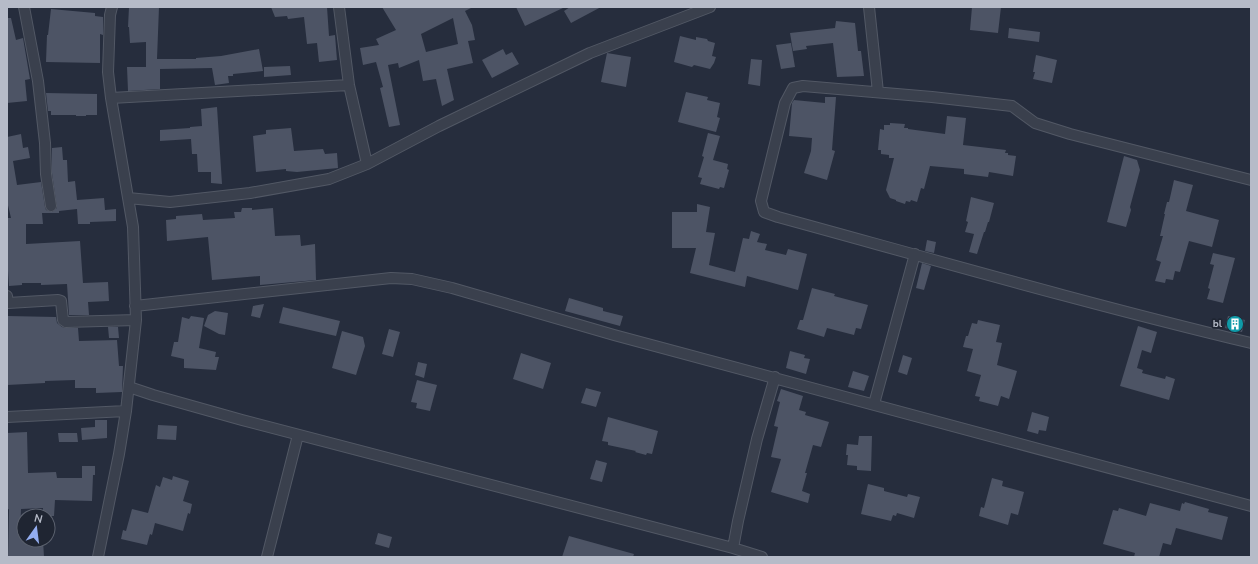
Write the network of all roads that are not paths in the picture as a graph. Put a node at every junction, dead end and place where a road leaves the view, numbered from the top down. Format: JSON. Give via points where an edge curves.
{"nodes":[{"id":1,"x":24,"y":7,"type":"edge"},
{"id":2,"x":112,"y":7,"type":"edge"},
{"id":3,"x":339,"y":7,"type":"edge"},
{"id":4,"x":710,"y":7,"type":"edge"},
{"id":5,"x":869,"y":7,"type":"edge"},
{"id":6,"x":349,"y":84,"type":"junction"},
{"id":7,"x":878,"y":92,"type":"junction"},
{"id":8,"x":111,"y":98,"type":"junction"},
{"id":9,"x":367,"y":164,"type":"junction"},
{"id":10,"x":1251,"y":180,"type":"edge"},
{"id":11,"x":128,"y":198,"type":"junction"},
{"id":12,"x":51,"y":206,"type":"dead end"},
{"id":13,"x":915,"y":254,"type":"junction"},
{"id":14,"x":7,"y":301,"type":"edge"},
{"id":15,"x":136,"y":306,"type":"junction"},
{"id":16,"x":136,"y":320,"type":"junction"},
{"id":17,"x":1251,"y":343,"type":"edge"},
{"id":18,"x":775,"y":378,"type":"junction"},
{"id":19,"x":129,"y":387,"type":"junction"},
{"id":20,"x":874,"y":404,"type":"junction"},
{"id":21,"x":126,"y":411,"type":"junction"},
{"id":22,"x":7,"y":417,"type":"edge"},
{"id":23,"x":298,"y":435,"type":"junction"},
{"id":24,"x":1251,"y":506,"type":"edge"},
{"id":25,"x":733,"y":548,"type":"junction"},
{"id":26,"x":98,"y":557,"type":"edge"},
{"id":27,"x":267,"y":557,"type":"edge"},
{"id":28,"x":762,"y":557,"type":"edge"}],
"edges":[{"from":1,"to":12,"type":"street","via":[[38,81]]},
{"from":2,"to":8,"type":"street","via":[[108,72]]},
{"from":3,"to":6,"type":"street"},
{"from":4,"to":9,"type":"street","via":[[590,53]]},
{"from":5,"to":7,"type":"street"},
{"from":6,"to":8,"type":"street"},
{"from":6,"to":9,"type":"street"},
{"from":7,"to":10,"type":"street","via":[[1012,106],[1035,123],[1070,134]]},
{"from":7,"to":13,"type":"street","via":[[803,86],[793,88],[785,103],[761,201],[764,212],[778,218]]},
{"from":8,"to":11,"type":"street"},
{"from":9,"to":11,"type":"street","via":[[329,179],[250,193],[170,202]]},
{"from":11,"to":15,"type":"street","via":[[133,227]]},
{"from":13,"to":17,"type":"street","via":[[1145,317]]},
{"from":13,"to":20,"type":"street"},
{"from":14,"to":16,"type":"street","via":[[61,301],[63,320],[66,322]]},
{"from":15,"to":16,"type":"street"},
{"from":15,"to":18,"type":"street","via":[[391,278],[412,279]]},
{"from":16,"to":19,"type":"street"},
{"from":18,"to":20,"type":"street"},
{"from":18,"to":25,"type":"street","via":[[757,438]]},
{"from":19,"to":21,"type":"street"},
{"from":19,"to":23,"type":"street"},
{"from":20,"to":24,"type":"street"},
{"from":21,"to":22,"type":"street"},
{"from":21,"to":26,"type":"street","via":[[120,454]]},
{"from":23,"to":25,"type":"street"},
{"from":23,"to":27,"type":"street"},
{"from":25,"to":28,"type":"street"}]}
